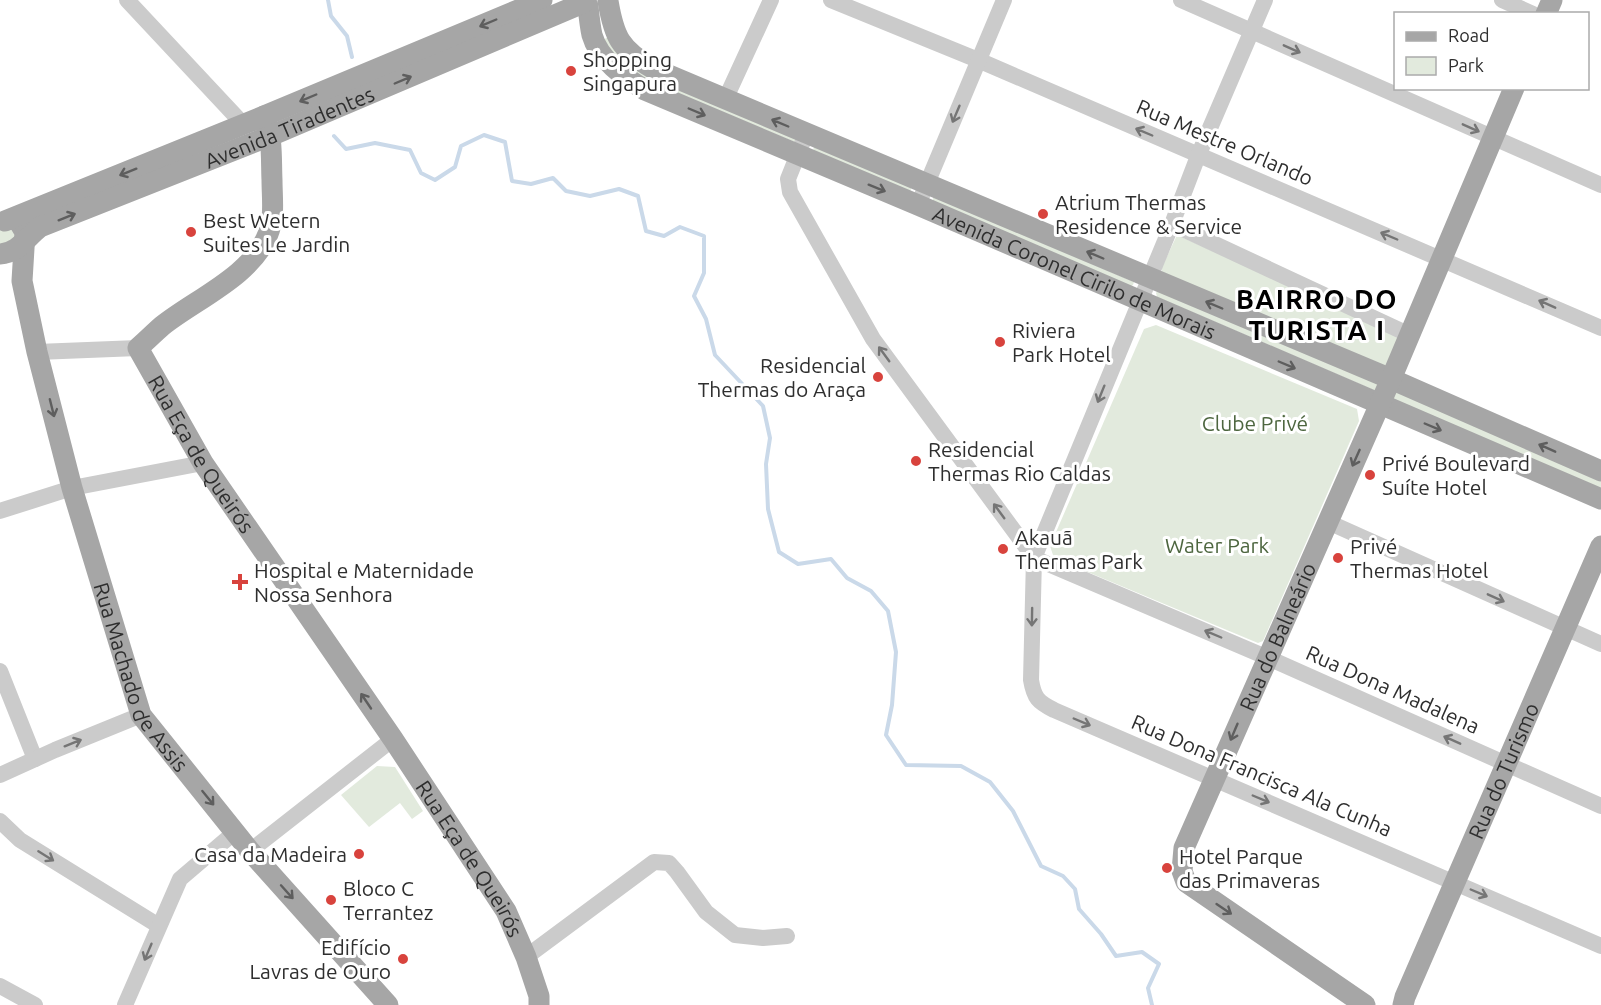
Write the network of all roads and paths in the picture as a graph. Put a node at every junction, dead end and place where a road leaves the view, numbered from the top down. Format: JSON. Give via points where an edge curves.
{"nodes":[{"id":1,"x":127,"y":0,"type":"edge"},
{"id":2,"x":542,"y":0,"type":"edge"},
{"id":3,"x":771,"y":0,"type":"edge"},
{"id":4,"x":831,"y":0,"type":"edge"},
{"id":5,"x":1004,"y":0,"type":"edge"},
{"id":6,"x":1181,"y":0,"type":"edge"},
{"id":7,"x":1265,"y":0,"type":"edge"},
{"id":8,"x":1502,"y":0,"type":"edge"},
{"id":9,"x":593,"y":2,"type":"edge"},
{"id":10,"x":1529,"y":12,"type":"edge"},
{"id":11,"x":613,"y":28,"type":"junction"},
{"id":12,"x":1252,"y":31,"type":"junction"},
{"id":13,"x":593,"y":37,"type":"junction"},
{"id":14,"x":978,"y":60,"type":"junction"},
{"id":15,"x":1513,"y":90,"type":"edge"},
{"id":16,"x":725,"y":100,"type":"junction"},
{"id":17,"x":243,"y":124,"type":"junction"},
{"id":18,"x":267,"y":126,"type":"junction"},
{"id":19,"x":806,"y":134,"type":"junction"},
{"id":20,"x":1493,"y":138,"type":"junction"},
{"id":21,"x":798,"y":155,"type":"junction"},
{"id":22,"x":1198,"y":156,"type":"junction"},
{"id":23,"x":926,"y":184,"type":"junction"},
{"id":24,"x":1601,"y":185,"type":"edge"},
{"id":25,"x":918,"y":205,"type":"junction"},
{"id":26,"x":6,"y":221,"type":"edge"},
{"id":27,"x":1172,"y":224,"type":"junction"},
{"id":28,"x":26,"y":238,"type":"junction"},
{"id":29,"x":0,"y":256,"type":"edge"},
{"id":30,"x":1443,"y":258,"type":"junction"},
{"id":31,"x":1149,"y":278,"type":"junction"},
{"id":32,"x":22,"y":281,"type":"junction"},
{"id":33,"x":1139,"y":301,"type":"junction"},
{"id":34,"x":1601,"y":328,"type":"edge"},
{"id":35,"x":1410,"y":335,"type":"junction"},
{"id":36,"x":138,"y":348,"type":"junction"},
{"id":37,"x":37,"y":352,"type":"junction"},
{"id":38,"x":1390,"y":379,"type":"junction"},
{"id":39,"x":1379,"y":404,"type":"junction"},
{"id":40,"x":203,"y":463,"type":"junction"},
{"id":41,"x":1601,"y":471,"type":"edge"},
{"id":42,"x":72,"y":488,"type":"junction"},
{"id":43,"x":1601,"y":499,"type":"edge"},
{"id":44,"x":0,"y":511,"type":"edge"},
{"id":45,"x":1328,"y":522,"type":"junction"},
{"id":46,"x":1601,"y":546,"type":"edge"},
{"id":47,"x":1034,"y":558,"type":"junction"},
{"id":48,"x":1565,"y":629,"type":"junction"},
{"id":49,"x":1601,"y":644,"type":"edge"},
{"id":50,"x":1266,"y":657,"type":"junction"},
{"id":51,"x":0,"y":671,"type":"edge"},
{"id":52,"x":141,"y":715,"type":"junction"},
{"id":53,"x":393,"y":739,"type":"junction"},
{"id":54,"x":35,"y":759,"type":"junction"},
{"id":55,"x":1505,"y":764,"type":"junction"},
{"id":56,"x":0,"y":775,"type":"edge"},
{"id":57,"x":1214,"y":778,"type":"junction"},
{"id":58,"x":1601,"y":806,"type":"edge"},
{"id":59,"x":0,"y":821,"type":"edge"},
{"id":60,"x":235,"y":832,"type":"junction"},
{"id":61,"x":250,"y":851,"type":"junction"},
{"id":62,"x":1455,"y":883,"type":"junction"},
{"id":63,"x":159,"y":926,"type":"junction"},
{"id":64,"x":787,"y":936,"type":"dead end"},
{"id":65,"x":1601,"y":946,"type":"edge"},
{"id":66,"x":526,"y":957,"type":"junction"},
{"id":67,"x":0,"y":986,"type":"edge"},
{"id":68,"x":1402,"y":1002,"type":"edge"},
{"id":69,"x":385,"y":1004,"type":"edge"},
{"id":70,"x":34,"y":1005,"type":"edge"},
{"id":71,"x":125,"y":1005,"type":"edge"},
{"id":72,"x":539,"y":1005,"type":"edge"},
{"id":73,"x":1365,"y":1005,"type":"edge"}],
"edges":[{"from":1,"to":17,"type":"street"},
{"from":2,"to":18,"type":"main road","name":"Avenida Tiradentes","one_way":true},
{"from":3,"to":16,"type":"street"},
{"from":4,"to":14,"type":"street","name":"Rua Mestre Orlando"},
{"from":5,"to":14,"type":"street"},
{"from":6,"to":12,"type":"street"},
{"from":7,"to":12,"type":"street"},
{"from":8,"to":10,"type":"street"},
{"from":9,"to":11,"type":"main road","name":"Avenida Coronel Cirilo de Morais"},
{"from":9,"to":13,"type":"main road","name":"Avenida Coronel Cirilo de Morais"},
{"from":18,"to":9,"type":"main road","name":"Avenida Tiradentes","one_way":true},
{"from":11,"to":13,"type":"main road"},
{"from":11,"to":16,"type":"main road","name":"Avenida Coronel Cirilo de Morais","via":[[633,56]]},
{"from":12,"to":20,"type":"street","one_way":true},
{"from":12,"to":22,"type":"street"},
{"from":13,"to":21,"type":"main road","name":"Avenida Coronel Cirilo de Morais","one_way":true,"via":[[616,70],[645,90]]},
{"from":22,"to":14,"type":"street","name":"Rua Mestre Orlando","one_way":true},
{"from":14,"to":23,"type":"street","one_way":true},
{"from":15,"to":20,"type":"main road","name":"Rua do Balneário"},
{"from":19,"to":16,"type":"main road","name":"Avenida Coronel Cirilo de Morais","one_way":true},
{"from":17,"to":18,"type":"main road","name":"Avenida Tiradentes"},
{"from":17,"to":26,"type":"main road","name":"Avenida Tiradentes","one_way":true},
{"from":28,"to":18,"type":"main road","name":"Avenida Tiradentes","one_way":true,"via":[[40,227]]},
{"from":18,"to":36,"type":"main road","via":[[273,215],[263,244],[216,291],[163,326]]},
{"from":19,"to":21,"type":"street"},
{"from":19,"to":23,"type":"main road","name":"Avenida Coronel Cirilo de Morais"},
{"from":20,"to":24,"type":"street"},
{"from":20,"to":30,"type":"main road","name":"Rua do Balneário"},
{"from":21,"to":25,"type":"main road","name":"Avenida Coronel Cirilo de Morais","one_way":true},
{"from":47,"to":21,"type":"street","one_way":true,"via":[[873,339],[790,192],[788,179]]},
{"from":22,"to":27,"type":"street"},
{"from":30,"to":22,"type":"street","name":"Rua Mestre Orlando","one_way":true},
{"from":23,"to":25,"type":"street"},
{"from":31,"to":23,"type":"main road","name":"Avenida Coronel Cirilo de Morais","one_way":true},
{"from":25,"to":33,"type":"main road","name":"Avenida Coronel Cirilo de Morais"},
{"from":26,"to":28,"type":"main road","via":[[23,226]]},
{"from":27,"to":31,"type":"street"},
{"from":27,"to":35,"type":"street"},
{"from":28,"to":29,"type":"main road","name":"Avenida Tiradentes","via":[[18,249]]},
{"from":28,"to":32,"type":"main road","name":"Rua Machado de Assis"},
{"from":29,"to":32,"type":"main road"},
{"from":34,"to":30,"type":"street","name":"Rua Mestre Orlando","one_way":true},
{"from":30,"to":35,"type":"main road","name":"Rua do Balneário"},
{"from":31,"to":33,"type":"street"},
{"from":38,"to":31,"type":"main road","name":"Avenida Coronel Cirilo de Morais","one_way":true},
{"from":32,"to":37,"type":"main road","name":"Rua Machado de Assis"},
{"from":33,"to":39,"type":"main road","name":"Avenida Coronel Cirilo de Morais","one_way":true},
{"from":33,"to":47,"type":"street","one_way":true},
{"from":35,"to":38,"type":"main road","name":"Rua do Balneário"},
{"from":36,"to":37,"type":"street"},
{"from":36,"to":40,"type":"main road","name":"Rua Eça de Queirós"},
{"from":37,"to":42,"type":"main road","name":"Rua Machado de Assis","one_way":true},
{"from":38,"to":39,"type":"main road","name":"Rua do Balneário"},
{"from":41,"to":38,"type":"main road","name":"Avenida Coronel Cirilo de Morais","one_way":true},
{"from":39,"to":43,"type":"main road","name":"Avenida Coronel Cirilo de Morais","one_way":true},
{"from":39,"to":45,"type":"main road","name":"Rua do Balneário","one_way":true},
{"from":40,"to":42,"type":"street"},
{"from":53,"to":40,"type":"main road","name":"Rua Eça de Queirós","one_way":true},
{"from":42,"to":44,"type":"street"},
{"from":42,"to":52,"type":"main road","name":"Rua Machado de Assis"},
{"from":45,"to":48,"type":"street","one_way":true},
{"from":45,"to":50,"type":"main road","name":"Rua do Balneário"},
{"from":46,"to":48,"type":"main road","name":"Rua do Turismo"},
{"from":50,"to":47,"type":"street","name":"Rua Dona Madalena","one_way":true},
{"from":47,"to":57,"type":"street","name":"Rua Dona Francisca Ala Cunha","one_way":true,"via":[[1031,680],[1033,693],[1041,704]]},
{"from":48,"to":49,"type":"street"},
{"from":48,"to":55,"type":"main road","name":"Rua do Turismo"},
{"from":55,"to":50,"type":"street","name":"Rua Dona Madalena","one_way":true},
{"from":50,"to":57,"type":"main road","name":"Rua do Balneário","one_way":true},
{"from":51,"to":54,"type":"street"},
{"from":54,"to":52,"type":"street","one_way":true},
{"from":52,"to":60,"type":"main road","name":"Rua Machado de Assis","one_way":true},
{"from":53,"to":61,"type":"street"},
{"from":53,"to":66,"type":"main road","name":"Rua Eça de Queirós","via":[[506,911]]},
{"from":54,"to":56,"type":"street"},
{"from":55,"to":58,"type":"street","name":"Rua Dona Madalena"},
{"from":55,"to":62,"type":"main road","name":"Rua do Turismo"},
{"from":57,"to":62,"type":"street","name":"Rua Dona Francisca Ala Cunha","one_way":true},
{"from":57,"to":73,"type":"main road","name":"Rua do Balneário","one_way":true,"via":[[1184,848],[1182,871],[1186,882]]},
{"from":59,"to":63,"type":"street","one_way":true,"via":[[20,840]]},
{"from":60,"to":61,"type":"main road","name":"Rua Machado de Assis"},
{"from":60,"to":63,"type":"street","via":[[180,879]]},
{"from":61,"to":69,"type":"main road","name":"Rua Machado de Assis","one_way":true},
{"from":62,"to":65,"type":"street","name":"Rua Dona Francisca Ala Cunha","one_way":true},
{"from":62,"to":68,"type":"main road","name":"Rua do Turismo"},
{"from":63,"to":71,"type":"street","one_way":true},
{"from":64,"to":66,"type":"street","via":[[735,935],[706,912],[669,863],[654,862]]},
{"from":66,"to":72,"type":"main road","name":"Rua Eça de Queirós"},
{"from":67,"to":70,"type":"street"}]}
